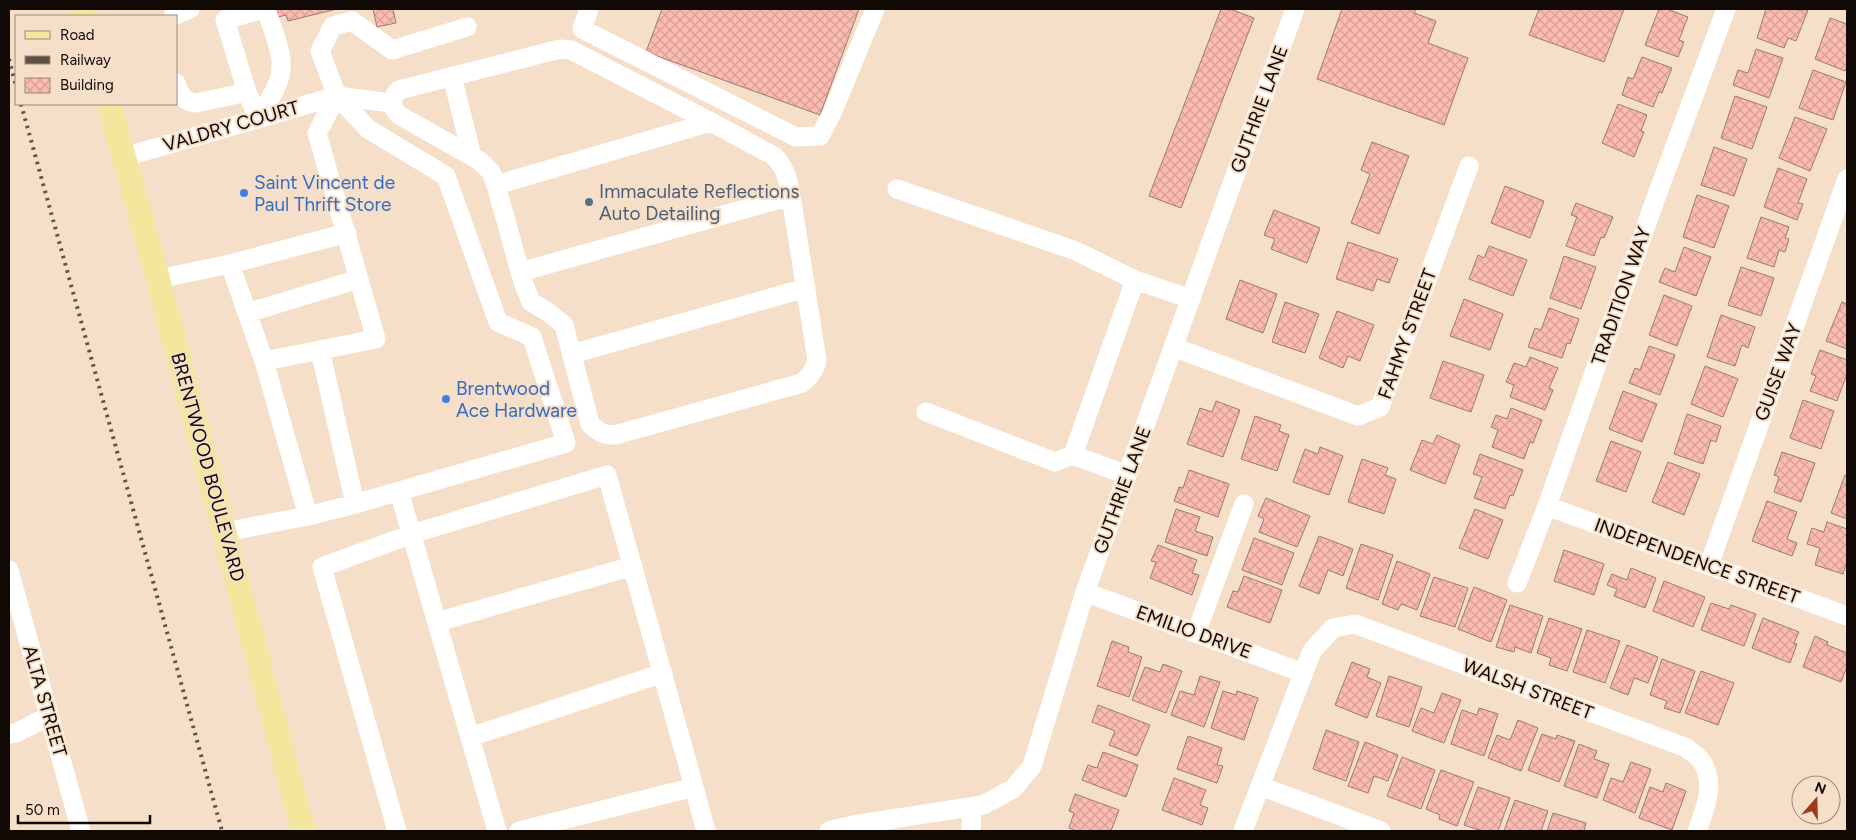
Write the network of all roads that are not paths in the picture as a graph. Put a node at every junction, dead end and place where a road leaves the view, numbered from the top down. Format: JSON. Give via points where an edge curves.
{"nodes":[{"id":1,"x":190,"y":9,"type":"edge"},
{"id":2,"x":264,"y":9,"type":"edge"},
{"id":3,"x":590,"y":9,"type":"edge"},
{"id":4,"x":875,"y":9,"type":"edge"},
{"id":5,"x":1296,"y":9,"type":"edge"},
{"id":6,"x":1726,"y":9,"type":"edge"},
{"id":7,"x":175,"y":15,"type":"edge"},
{"id":8,"x":467,"y":27,"type":"dead end"},
{"id":9,"x":452,"y":76,"type":"junction"},
{"id":10,"x":178,"y":88,"type":"edge"},
{"id":11,"x":247,"y":92,"type":"junction"},
{"id":12,"x":337,"y":96,"type":"junction"},
{"id":13,"x":391,"y":103,"type":"junction"},
{"id":14,"x":109,"y":105,"type":"edge"},
{"id":15,"x":258,"y":118,"type":"junction"},
{"id":16,"x":711,"y":122,"type":"junction"},
{"id":17,"x":472,"y":156,"type":"junction"},
{"id":18,"x":124,"y":157,"type":"junction"},
{"id":19,"x":1469,"y":166,"type":"dead end"},
{"id":20,"x":1847,"y":179,"type":"edge"},
{"id":21,"x":496,"y":185,"type":"junction"},
{"id":22,"x":897,"y":189,"type":"dead end"},
{"id":23,"x":792,"y":203,"type":"junction"},
{"id":24,"x":347,"y":233,"type":"junction"},
{"id":25,"x":230,"y":264,"type":"junction"},
{"id":26,"x":522,"y":277,"type":"junction"},
{"id":27,"x":158,"y":279,"type":"junction"},
{"id":28,"x":360,"y":279,"type":"junction"},
{"id":29,"x":1135,"y":280,"type":"junction"},
{"id":30,"x":806,"y":288,"type":"junction"},
{"id":31,"x":1191,"y":299,"type":"junction"},
{"id":32,"x":247,"y":313,"type":"junction"},
{"id":33,"x":1174,"y":347,"type":"junction"},
{"id":34,"x":320,"y":350,"type":"junction"},
{"id":35,"x":572,"y":354,"type":"junction"},
{"id":36,"x":264,"y":361,"type":"junction"},
{"id":37,"x":926,"y":412,"type":"dead end"},
{"id":38,"x":1073,"y":455,"type":"junction"},
{"id":39,"x":1127,"y":476,"type":"junction"},
{"id":40,"x":399,"y":491,"type":"junction"},
{"id":41,"x":355,"y":504,"type":"junction"},
{"id":42,"x":1244,"y":504,"type":"dead end"},
{"id":43,"x":1547,"y":506,"type":"junction"},
{"id":44,"x":308,"y":516,"type":"junction"},
{"id":45,"x":225,"y":532,"type":"junction"},
{"id":46,"x":412,"y":534,"type":"junction"},
{"id":47,"x":1709,"y":565,"type":"junction"},
{"id":48,"x":633,"y":566,"type":"junction"},
{"id":49,"x":9,"y":570,"type":"edge"},
{"id":50,"x":1517,"y":583,"type":"dead end"},
{"id":51,"x":1085,"y":592,"type":"junction"},
{"id":52,"x":1847,"y":616,"type":"edge"},
{"id":53,"x":437,"y":622,"type":"junction"},
{"id":54,"x":1196,"y":633,"type":"junction"},
{"id":55,"x":663,"y":673,"type":"junction"},
{"id":56,"x":1303,"y":673,"type":"junction"},
{"id":57,"x":49,"y":716,"type":"junction"},
{"id":58,"x":9,"y":734,"type":"edge"},
{"id":59,"x":470,"y":737,"type":"junction"},
{"id":60,"x":1260,"y":786,"type":"junction"},
{"id":61,"x":694,"y":787,"type":"junction"},
{"id":62,"x":972,"y":807,"type":"junction"},
{"id":63,"x":81,"y":831,"type":"edge"},
{"id":64,"x":303,"y":831,"type":"edge"},
{"id":65,"x":397,"y":831,"type":"edge"},
{"id":66,"x":497,"y":831,"type":"edge"},
{"id":67,"x":519,"y":831,"type":"edge"},
{"id":68,"x":706,"y":831,"type":"edge"},
{"id":69,"x":828,"y":831,"type":"edge"},
{"id":70,"x":971,"y":831,"type":"edge"},
{"id":71,"x":1243,"y":831,"type":"edge"},
{"id":72,"x":1381,"y":831,"type":"edge"},
{"id":73,"x":1697,"y":831,"type":"edge"}],
"edges":[{"from":1,"to":7,"type":"street"},
{"from":2,"to":11,"type":"street","via":[[226,20]]},
{"from":2,"to":15,"type":"street","via":[[282,60],[276,87]]},
{"from":3,"to":4,"type":"street","via":[[582,29],[796,137],[820,136]]},
{"from":5,"to":31,"type":"street","name":"GUTHRIE LANE"},
{"from":6,"to":43,"type":"street","name":"TRADITION WAY"},
{"from":8,"to":12,"type":"street","via":[[392,50],[352,21],[333,26],[320,51]]},
{"from":9,"to":13,"type":"street","via":[[399,90]]},
{"from":9,"to":16,"type":"street","via":[[546,51],[571,50]]},
{"from":9,"to":17,"type":"street"},
{"from":10,"to":11,"type":"street","via":[[183,99],[190,103]]},
{"from":11,"to":15,"type":"street"},
{"from":12,"to":13,"type":"street"},
{"from":12,"to":15,"type":"street","name":"VALDRY COURT"},
{"from":12,"to":24,"type":"street","via":[[317,134]]},
{"from":12,"to":40,"type":"street","via":[[368,129],[446,176],[498,322],[532,337],[566,443]]},
{"from":13,"to":17,"type":"street","via":[[399,115]]},
{"from":14,"to":18,"type":"main road","name":"BRENTWOOD BOULEVARD"},
{"from":15,"to":18,"type":"street","name":"VALDRY COURT"},
{"from":16,"to":21,"type":"street"},
{"from":16,"to":23,"type":"street","via":[[774,156],[782,164]]},
{"from":17,"to":21,"type":"street","via":[[491,172]]},
{"from":18,"to":27,"type":"main road","name":"BRENTWOOD BOULEVARD"},
{"from":19,"to":33,"type":"street","name":"FAHMY STREET","via":[[1380,407],[1358,416]]},
{"from":20,"to":47,"type":"street","name":"GUISE WAY"},
{"from":21,"to":26,"type":"street"},
{"from":22,"to":29,"type":"street","via":[[1076,251]]},
{"from":23,"to":26,"type":"street"},
{"from":23,"to":30,"type":"street"},
{"from":24,"to":25,"type":"street"},
{"from":24,"to":28,"type":"street"},
{"from":25,"to":27,"type":"street"},
{"from":25,"to":32,"type":"street"},
{"from":26,"to":35,"type":"street","via":[[531,302],[564,325]]},
{"from":27,"to":45,"type":"main road","name":"BRENTWOOD BOULEVARD"},
{"from":28,"to":32,"type":"street"},
{"from":28,"to":34,"type":"street","via":[[376,338]]},
{"from":29,"to":31,"type":"street"},
{"from":29,"to":38,"type":"street"},
{"from":30,"to":35,"type":"street"},
{"from":30,"to":35,"type":"street","via":[[817,360],[813,372],[802,383],[615,435],[605,435],[590,424]]},
{"from":31,"to":33,"type":"street","name":"GUTHRIE LANE"},
{"from":32,"to":36,"type":"street"},
{"from":33,"to":39,"type":"street","name":"GUTHRIE LANE"},
{"from":34,"to":36,"type":"street"},
{"from":34,"to":41,"type":"street"},
{"from":36,"to":44,"type":"street"},
{"from":37,"to":38,"type":"street","via":[[1055,462]]},
{"from":38,"to":39,"type":"street"},
{"from":39,"to":51,"type":"street","name":"GUTHRIE LANE"},
{"from":40,"to":41,"type":"street"},
{"from":40,"to":46,"type":"street"},
{"from":41,"to":44,"type":"street"},
{"from":42,"to":54,"type":"street"},
{"from":43,"to":47,"type":"street","name":"INDEPENDENCE STREET"},
{"from":43,"to":50,"type":"street","name":"TRADITION WAY"},
{"from":44,"to":45,"type":"street"},
{"from":45,"to":64,"type":"main road","name":"BRENTWOOD BOULEVARD"},
{"from":46,"to":48,"type":"street","via":[[607,476]]},
{"from":46,"to":53,"type":"street"},
{"from":46,"to":65,"type":"street","via":[[322,567]]},
{"from":47,"to":52,"type":"street","name":"INDEPENDENCE STREET"},
{"from":48,"to":53,"type":"street"},
{"from":48,"to":55,"type":"street"},
{"from":49,"to":57,"type":"street","name":"ALTA STREET"},
{"from":51,"to":54,"type":"street","name":"EMILIO DRIVE"},
{"from":51,"to":62,"type":"street","name":"GUTHRIE LANE","via":[[1032,766],[1013,788],[983,805]]},
{"from":53,"to":59,"type":"street"},
{"from":54,"to":56,"type":"street","name":"EMILIO DRIVE"},
{"from":55,"to":59,"type":"street"},
{"from":55,"to":61,"type":"street"},
{"from":56,"to":60,"type":"street","name":"WALSH STREET"},
{"from":56,"to":73,"type":"street","name":"WALSH STREET","via":[[1312,651],[1333,628],[1355,624],[1687,748],[1702,762],[1709,781],[1705,810]]},
{"from":57,"to":58,"type":"street"},
{"from":57,"to":63,"type":"street","name":"ALTA STREET"},
{"from":59,"to":66,"type":"street"},
{"from":60,"to":71,"type":"street","name":"WALSH STREET"},
{"from":60,"to":72,"type":"street"},
{"from":61,"to":67,"type":"street"},
{"from":61,"to":68,"type":"street"},
{"from":62,"to":69,"type":"street","name":"GUTHRIE LANE"},
{"from":62,"to":70,"type":"street"}]}
